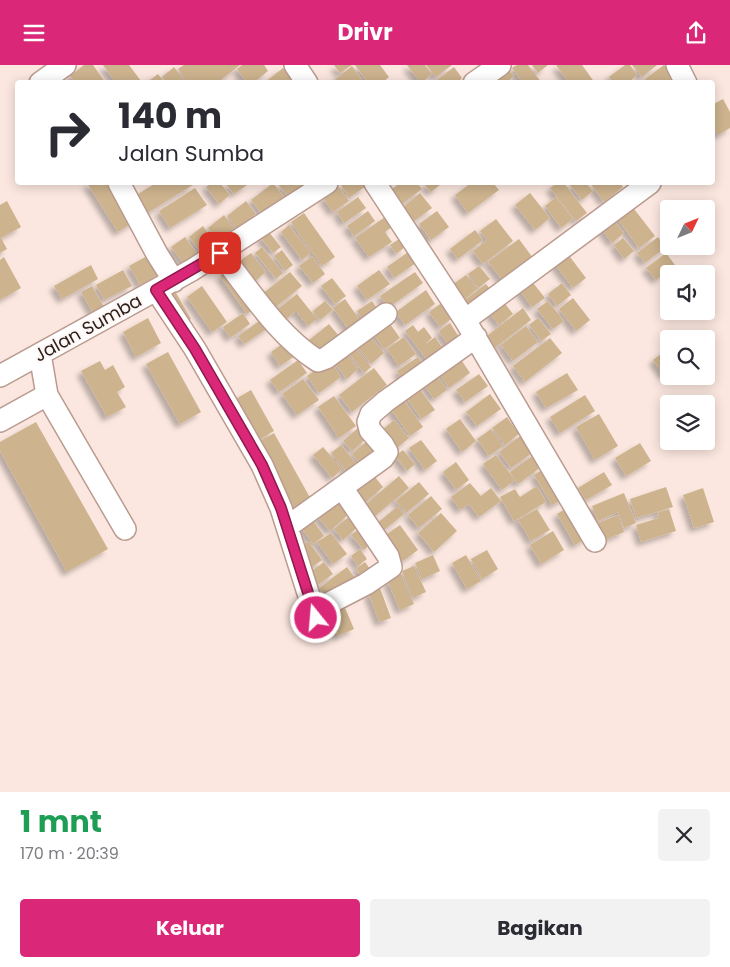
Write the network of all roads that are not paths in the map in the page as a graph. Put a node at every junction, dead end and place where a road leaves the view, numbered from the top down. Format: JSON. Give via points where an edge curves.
{"nodes":[{"id":1,"x":65,"y":65,"type":"edge"},
{"id":2,"x":500,"y":65,"type":"edge"},
{"id":3,"x":677,"y":65,"type":"edge"},
{"id":4,"x":44,"y":80,"type":"edge"},
{"id":5,"x":478,"y":80,"type":"edge"},
{"id":6,"x":684,"y":80,"type":"edge"},
{"id":7,"x":120,"y":185,"type":"edge"},
{"id":8,"x":324,"y":185,"type":"edge"},
{"id":9,"x":376,"y":185,"type":"edge"},
{"id":10,"x":648,"y":185,"type":"edge"},
{"id":11,"x":220,"y":253,"type":"junction"},
{"id":12,"x":165,"y":285,"type":"junction"},
{"id":13,"x":386,"y":314,"type":"dead end"},
{"id":14,"x":470,"y":328,"type":"junction"},
{"id":15,"x":40,"y":354,"type":"junction"},
{"id":16,"x":0,"y":377,"type":"edge"},
{"id":17,"x":47,"y":395,"type":"junction"},
{"id":18,"x":0,"y":421,"type":"edge"},
{"id":19,"x":342,"y":489,"type":"junction"},
{"id":20,"x":287,"y":527,"type":"junction"},
{"id":21,"x":125,"y":529,"type":"dead end"},
{"id":22,"x":595,"y":541,"type":"dead end"}],
"edges":[{"from":1,"to":4,"type":"street"},
{"from":2,"to":5,"type":"street"},
{"from":3,"to":6,"type":"street"},
{"from":7,"to":12,"type":"street","via":[[157,254]]},
{"from":8,"to":11,"type":"street","name":"Jalan Sumba"},
{"from":9,"to":14,"type":"street"},
{"from":10,"to":14,"type":"street"},
{"from":11,"to":12,"type":"street","name":"Jalan Sumba"},
{"from":11,"to":13,"type":"street","via":[[282,332],[318,361]]},
{"from":12,"to":15,"type":"street","name":"Jalan Sumba"},
{"from":12,"to":20,"type":"street","via":[[195,349],[262,465]]},
{"from":14,"to":19,"type":"street","via":[[371,414],[370,430],[387,452]]},
{"from":14,"to":22,"type":"street"},
{"from":15,"to":16,"type":"street","name":"Jalan Sumba"},
{"from":15,"to":17,"type":"street"},
{"from":17,"to":18,"type":"street"},
{"from":17,"to":21,"type":"street"},
{"from":19,"to":20,"type":"street"},
{"from":19,"to":20,"type":"street","via":[[388,556],[391,567],[315,614]]}]}
